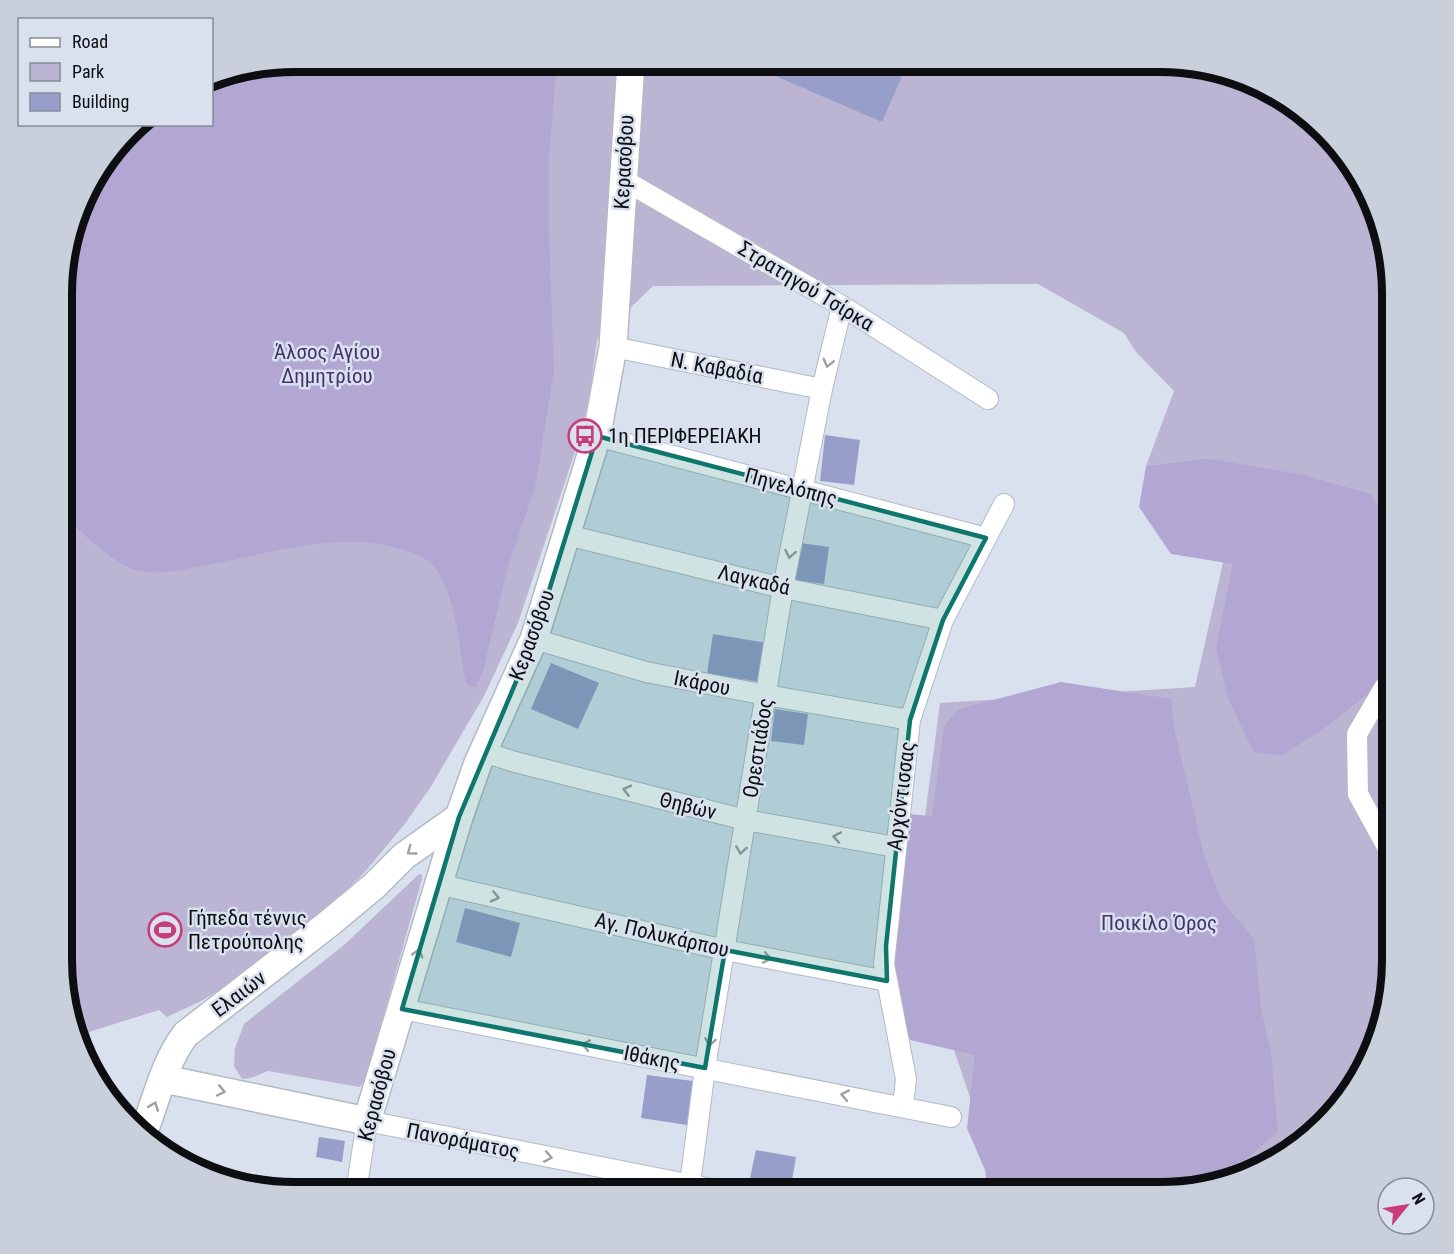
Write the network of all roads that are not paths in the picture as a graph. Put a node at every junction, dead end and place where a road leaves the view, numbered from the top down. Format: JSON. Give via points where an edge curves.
{"nodes":[{"id":1,"x":630,"y":72,"type":"edge"},
{"id":2,"x":622,"y":178,"type":"junction"},
{"id":3,"x":842,"y":306,"type":"junction"},
{"id":4,"x":613,"y":347,"type":"junction"},
{"id":5,"x":822,"y":389,"type":"junction"},
{"id":6,"x":988,"y":399,"type":"dead end"},
{"id":7,"x":597,"y":436,"type":"junction"},
{"id":8,"x":803,"y":490,"type":"junction"},
{"id":9,"x":1004,"y":504,"type":"dead end"},
{"id":10,"x":567,"y":535,"type":"junction"},
{"id":11,"x":986,"y":538,"type":"junction"},
{"id":12,"x":783,"y":588,"type":"junction"},
{"id":13,"x":943,"y":620,"type":"junction"},
{"id":14,"x":534,"y":639,"type":"junction"},
{"id":15,"x":1382,"y":691,"type":"edge"},
{"id":16,"x":766,"y":695,"type":"junction"},
{"id":17,"x":910,"y":720,"type":"junction"},
{"id":18,"x":484,"y":752,"type":"junction"},
{"id":19,"x":459,"y":818,"type":"junction"},
{"id":20,"x":746,"y":820,"type":"junction"},
{"id":21,"x":1382,"y":838,"type":"edge"},
{"id":22,"x":895,"y":847,"type":"junction"},
{"id":23,"x":438,"y":882,"type":"junction"},
{"id":24,"x":725,"y":950,"type":"junction"},
{"id":25,"x":887,"y":981,"type":"junction"},
{"id":26,"x":402,"y":1009,"type":"junction"},
{"id":27,"x":705,"y":1068,"type":"junction"},
{"id":28,"x":164,"y":1079,"type":"junction"},
{"id":29,"x":903,"y":1106,"type":"junction"},
{"id":30,"x":951,"y":1117,"type":"dead end"},
{"id":31,"x":367,"y":1121,"type":"junction"},
{"id":32,"x":146,"y":1125,"type":"edge"},
{"id":33,"x":358,"y":1182,"type":"edge"},
{"id":34,"x":656,"y":1182,"type":"edge"},
{"id":35,"x":690,"y":1182,"type":"edge"}],
"edges":[{"from":1,"to":2,"type":"street","name":"Κερασόβου"},
{"from":2,"to":3,"type":"street","name":"Στρατηγού Τσίρκα"},
{"from":2,"to":4,"type":"street","name":"Κερασόβου"},
{"from":3,"to":5,"type":"street","name":"Ορεστιάδος","one_way":true},
{"from":3,"to":6,"type":"street","name":"Στρατηγού Τσίρκα"},
{"from":4,"to":5,"type":"street","name":"N. Καβαδία"},
{"from":4,"to":7,"type":"street","name":"Κερασόβου"},
{"from":5,"to":8,"type":"street","name":"Ορεστιάδος"},
{"from":7,"to":8,"type":"street","name":"Πηνελόπης"},
{"from":7,"to":10,"type":"street","name":"Κερασόβου"},
{"from":8,"to":11,"type":"street","name":"Πηνελόπης"},
{"from":8,"to":12,"type":"street","name":"Ορεστιάδος","one_way":true},
{"from":9,"to":11,"type":"street","name":"Αρχόντισσας"},
{"from":10,"to":12,"type":"street","name":"Λαγκαδά"},
{"from":10,"to":14,"type":"street","name":"Κερασόβου"},
{"from":11,"to":13,"type":"street","name":"Αρχόντισσας"},
{"from":12,"to":13,"type":"street","name":"Λαγκαδά"},
{"from":12,"to":16,"type":"street","name":"Ορεστιάδος"},
{"from":13,"to":17,"type":"street","name":"Αρχόντισσας"},
{"from":14,"to":16,"type":"street","name":"Ικάρου","via":[[646,672]]},
{"from":14,"to":18,"type":"street","name":"Κερασόβου"},
{"from":15,"to":21,"type":"street","via":[[1357,734],[1358,794]]},
{"from":16,"to":17,"type":"street","name":"Ικάρου"},
{"from":16,"to":20,"type":"street","name":"Ορεστιάδος"},
{"from":17,"to":22,"type":"street","name":"Αρχόντισσας"},
{"from":18,"to":19,"type":"street","name":"Κερασόβου"},
{"from":20,"to":18,"type":"street","name":"Θηβών","one_way":true},
{"from":19,"to":23,"type":"street","name":"Κερασόβου"},
{"from":19,"to":28,"type":"street","name":"Ελαιών","one_way":true,"via":[[404,856],[327,925],[186,1034]]},
{"from":22,"to":20,"type":"street","name":"Θηβών","one_way":true},
{"from":20,"to":24,"type":"street","name":"Ορεστιάδος","one_way":true},
{"from":22,"to":25,"type":"street","name":"Αρχόντισσας","via":[[884,964]]},
{"from":23,"to":24,"type":"street","name":"Αγ. Πολυκάρπου","one_way":true},
{"from":26,"to":23,"type":"street","name":"Κερασόβου","one_way":true},
{"from":24,"to":25,"type":"street","name":"Αγ. Πολυκάρπου","one_way":true},
{"from":24,"to":27,"type":"street","name":"Ορεστιάδος","one_way":true},
{"from":25,"to":29,"type":"street","name":"Αρχόντισσας","via":[[906,1079]]},
{"from":27,"to":26,"type":"street","name":"Ιθάκης","one_way":true},
{"from":26,"to":31,"type":"street","name":"Κερασόβου"},
{"from":29,"to":27,"type":"street","name":"Ιθάκης","one_way":true},
{"from":27,"to":35,"type":"street","name":"Ορεστιάδος"},
{"from":28,"to":31,"type":"street","name":"Πανοράματος","one_way":true},
{"from":32,"to":28,"type":"street","name":"Ελαιών","one_way":true},
{"from":29,"to":30,"type":"street","name":"Ιθάκης"},
{"from":31,"to":33,"type":"street","name":"Κερασόβου"},
{"from":31,"to":34,"type":"street","name":"Πανοράματος","one_way":true}]}
